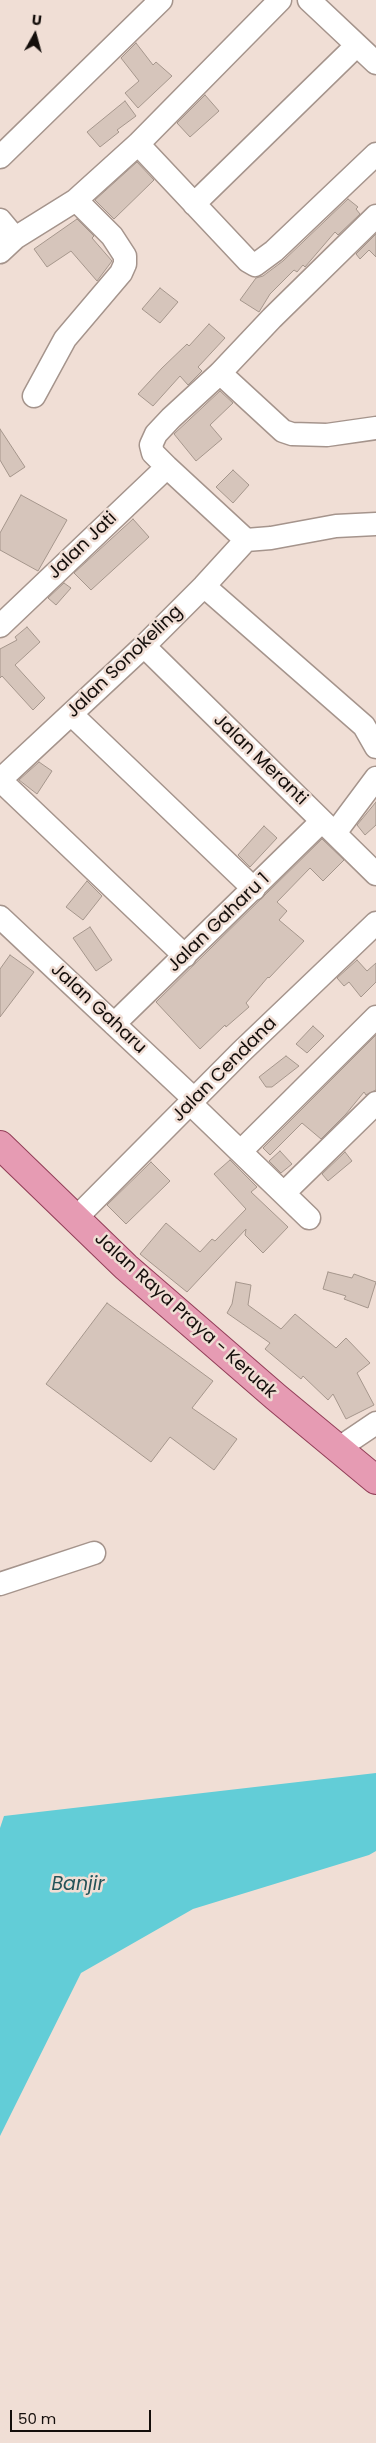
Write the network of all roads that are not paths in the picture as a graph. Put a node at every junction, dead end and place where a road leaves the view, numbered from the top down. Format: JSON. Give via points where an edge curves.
{"nodes":[{"id":1,"x":162,"y":0,"type":"edge"},
{"id":2,"x":280,"y":0,"type":"edge"},
{"id":3,"x":309,"y":0,"type":"edge"},
{"id":4,"x":356,"y":46,"type":"junction"},
{"id":5,"x":376,"y":63,"type":"edge"},
{"id":6,"x":138,"y":144,"type":"junction"},
{"id":7,"x":376,"y":154,"type":"edge"},
{"id":8,"x":0,"y":157,"type":"edge"},
{"id":9,"x":76,"y":200,"type":"junction"},
{"id":10,"x":194,"y":204,"type":"junction"},
{"id":11,"x":376,"y":216,"type":"edge"},
{"id":12,"x":0,"y":220,"type":"edge"},
{"id":13,"x":8,"y":245,"type":"edge"},
{"id":14,"x":220,"y":373,"type":"junction"},
{"id":15,"x":34,"y":396,"type":"dead end"},
{"id":16,"x":376,"y":428,"type":"edge"},
{"id":17,"x":167,"y":467,"type":"junction"},
{"id":18,"x":376,"y":524,"type":"edge"},
{"id":19,"x":246,"y":540,"type":"junction"},
{"id":20,"x":204,"y":586,"type":"junction"},
{"id":21,"x":0,"y":626,"type":"edge"},
{"id":22,"x":144,"y":646,"type":"junction"},
{"id":23,"x":71,"y":714,"type":"junction"},
{"id":24,"x":376,"y":747,"type":"edge"},
{"id":25,"x":376,"y":778,"type":"edge"},
{"id":26,"x":0,"y":780,"type":"edge"},
{"id":27,"x":328,"y":827,"type":"junction"},
{"id":28,"x":376,"y":874,"type":"edge"},
{"id":29,"x":254,"y":889,"type":"junction"},
{"id":30,"x":0,"y":917,"type":"edge"},
{"id":31,"x":376,"y":923,"type":"edge"},
{"id":32,"x":185,"y":956,"type":"junction"},
{"id":33,"x":376,"y":1017,"type":"edge"},
{"id":34,"x":114,"y":1024,"type":"junction"},
{"id":35,"x":193,"y":1102,"type":"junction"},
{"id":36,"x":376,"y":1103,"type":"edge"},
{"id":37,"x":0,"y":1146,"type":"edge"},
{"id":38,"x":241,"y":1151,"type":"junction"},
{"id":39,"x":284,"y":1193,"type":"junction"},
{"id":40,"x":76,"y":1218,"type":"junction"},
{"id":41,"x":309,"y":1218,"type":"dead end"},
{"id":42,"x":376,"y":1424,"type":"edge"},
{"id":43,"x":339,"y":1448,"type":"junction"},
{"id":44,"x":376,"y":1480,"type":"edge"},
{"id":45,"x":94,"y":1553,"type":"dead end"},
{"id":46,"x":0,"y":1584,"type":"edge"}],
"edges":[{"from":1,"to":8,"type":"street"},
{"from":2,"to":6,"type":"street"},
{"from":3,"to":4,"type":"street"},
{"from":4,"to":5,"type":"street"},
{"from":4,"to":10,"type":"street"},
{"from":6,"to":9,"type":"street"},
{"from":6,"to":10,"type":"street"},
{"from":7,"to":10,"type":"street","via":[[274,251],[255,265],[248,262]]},
{"from":9,"to":13,"type":"street"},
{"from":9,"to":15,"type":"street","via":[[112,236],[125,256],[125,264],[65,339]]},
{"from":11,"to":14,"type":"street"},
{"from":12,"to":13,"type":"street"},
{"from":14,"to":16,"type":"street","via":[[284,431],[292,434],[327,435]]},
{"from":14,"to":17,"type":"street","via":[[156,434],[151,450]]},
{"from":17,"to":19,"type":"street"},
{"from":17,"to":21,"type":"street","name":"Jalan Jati"},
{"from":18,"to":19,"type":"street","via":[[336,526]]},
{"from":19,"to":20,"type":"street","name":"Jalan Sonokeling"},
{"from":20,"to":22,"type":"street","name":"Jalan Sonokeling"},
{"from":20,"to":24,"type":"street","via":[[364,726]]},
{"from":22,"to":23,"type":"street","name":"Jalan Sonokeling"},
{"from":22,"to":27,"type":"street","name":"Jalan Meranti"},
{"from":23,"to":26,"type":"street","name":"Jalan Sonokeling"},
{"from":23,"to":29,"type":"street"},
{"from":25,"to":27,"type":"street","name":"Jalan Gaharu 1"},
{"from":26,"to":32,"type":"street"},
{"from":27,"to":28,"type":"street","name":"Jalan Meranti"},
{"from":27,"to":29,"type":"street","name":"Jalan Gaharu 1"},
{"from":29,"to":32,"type":"street","name":"Jalan Gaharu 1"},
{"from":30,"to":34,"type":"street","name":"Jalan Gaharu"},
{"from":31,"to":35,"type":"street","name":"Jalan Cendana"},
{"from":32,"to":34,"type":"street","name":"Jalan Gaharu 1"},
{"from":33,"to":38,"type":"street"},
{"from":34,"to":35,"type":"street","name":"Jalan Gaharu"},
{"from":35,"to":38,"type":"street","name":"Jalan Gaharu"},
{"from":35,"to":40,"type":"street","name":"Jalan Cendana"},
{"from":36,"to":39,"type":"street"},
{"from":37,"to":40,"type":"main road","name":"Jalan Raya Praya - Keruak"},
{"from":38,"to":39,"type":"street","name":"Jalan Gaharu"},
{"from":39,"to":41,"type":"street","name":"Jalan Gaharu"},
{"from":40,"to":43,"type":"main road","name":"Jalan Raya Praya - Keruak","via":[[141,1280]]},
{"from":42,"to":43,"type":"street"},
{"from":43,"to":44,"type":"main road","name":"Jalan Raya Praya - Keruak"},
{"from":45,"to":46,"type":"street"}]}
